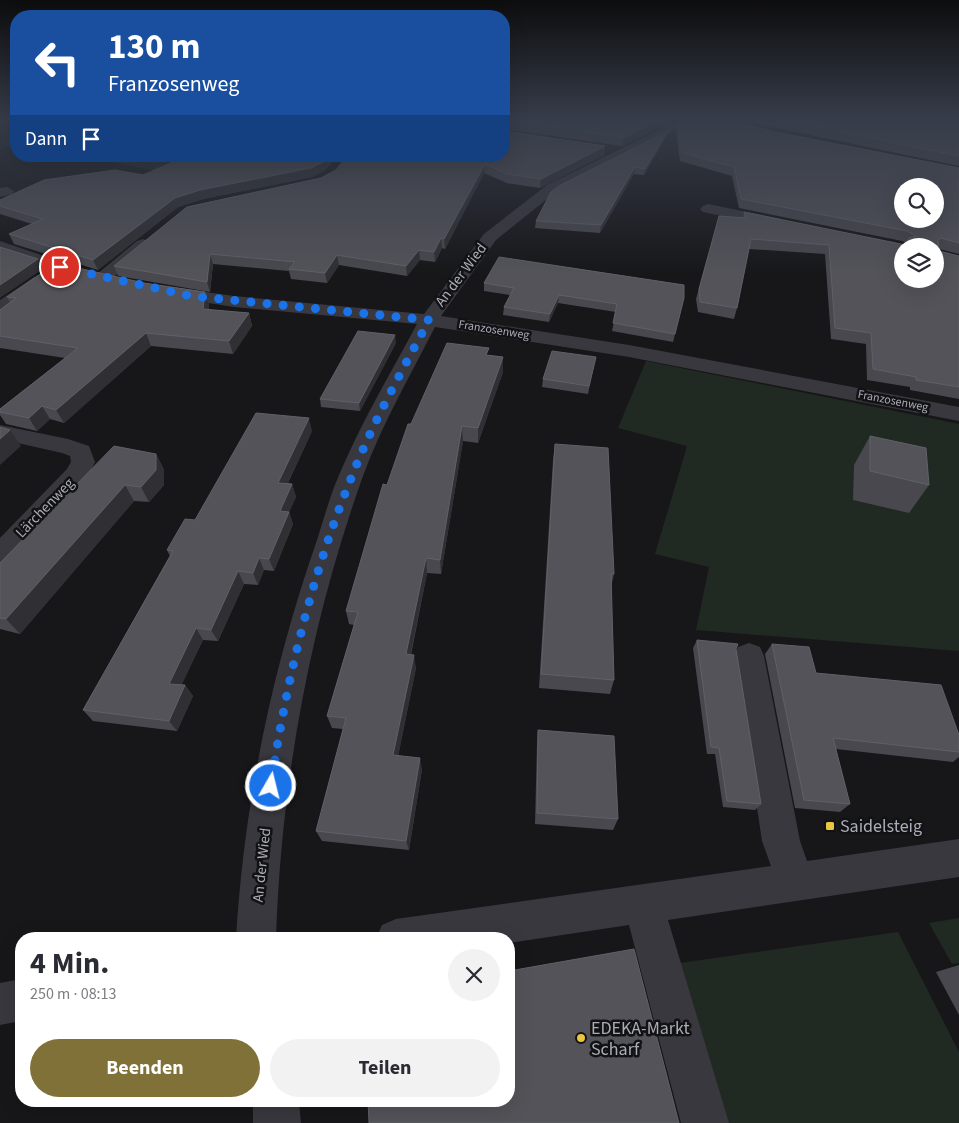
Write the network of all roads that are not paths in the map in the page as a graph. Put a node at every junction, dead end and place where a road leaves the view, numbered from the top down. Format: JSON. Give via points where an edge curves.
{"nodes":[{"id":1,"x":586,"y":170,"type":"edge"},
{"id":2,"x":708,"y":209,"type":"dead end"},
{"id":3,"x":795,"y":227,"type":"edge"},
{"id":4,"x":155,"y":235,"type":"edge"},
{"id":5,"x":0,"y":246,"type":"edge"},
{"id":6,"x":60,"y":267,"type":"junction"},
{"id":7,"x":102,"y":278,"type":"junction"},
{"id":8,"x":121,"y":282,"type":"edge"},
{"id":9,"x":150,"y":289,"type":"edge"},
{"id":10,"x":0,"y":309,"type":"edge"},
{"id":11,"x":429,"y":320,"type":"junction"},
{"id":12,"x":959,"y":414,"type":"edge"},
{"id":13,"x":0,"y":432,"type":"edge"},
{"id":14,"x":0,"y":555,"type":"edge"},
{"id":15,"x":748,"y":656,"type":"dead end"},
{"id":16,"x":959,"y":858,"type":"edge"},
{"id":17,"x":795,"y":881,"type":"junction"},
{"id":18,"x":643,"y":902,"type":"junction"},
{"id":19,"x":256,"y":932,"type":"edge"},
{"id":20,"x":443,"y":932,"type":"edge"},
{"id":21,"x":15,"y":1001,"type":"edge"},
{"id":22,"x":0,"y":1004,"type":"edge"},
{"id":23,"x":276,"y":1107,"type":"edge"},
{"id":24,"x":277,"y":1123,"type":"edge"},
{"id":25,"x":705,"y":1123,"type":"edge"}],
"edges":[{"from":1,"to":11,"type":"street","name":"An der Wied","via":[[552,188],[484,243]]},
{"from":2,"to":3,"type":"street"},
{"from":4,"to":7,"type":"street"},
{"from":5,"to":6,"type":"street"},
{"from":6,"to":7,"type":"street"},
{"from":6,"to":10,"type":"street"},
{"from":7,"to":8,"type":"street"},
{"from":9,"to":11,"type":"street","name":"Franzosenweg","via":[[225,300]]},
{"from":11,"to":12,"type":"street","name":"Franzosenweg","via":[[657,355]]},
{"from":11,"to":19,"type":"street","name":"An der Wied","via":[[374,424],[352,476],[307,610],[276,751],[259,874]]},
{"from":13,"to":14,"type":"street","name":"Lärchenweg","via":[[68,447],[81,452],[83,462],[77,474]]},
{"from":15,"to":17,"type":"street","via":[[781,841]]},
{"from":16,"to":17,"type":"street"},
{"from":17,"to":18,"type":"street"},
{"from":18,"to":20,"type":"street"},
{"from":18,"to":25,"type":"street"},
{"from":21,"to":22,"type":"street"},
{"from":23,"to":24,"type":"street"}]}
